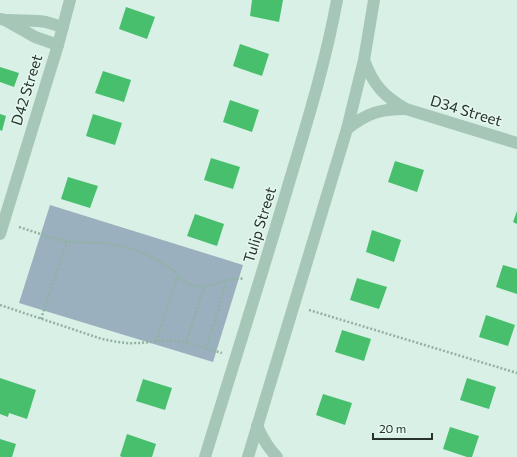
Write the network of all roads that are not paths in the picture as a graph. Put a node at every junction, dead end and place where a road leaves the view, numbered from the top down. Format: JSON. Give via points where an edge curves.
{"nodes":[{"id":1,"x":70,"y":0,"type":"edge"},
{"id":2,"x":337,"y":0,"type":"edge"},
{"id":3,"x":374,"y":0,"type":"edge"},
{"id":4,"x":2,"y":19,"type":"edge"},
{"id":5,"x":63,"y":27,"type":"junction"},
{"id":6,"x":58,"y":45,"type":"junction"},
{"id":7,"x":364,"y":60,"type":"junction"},
{"id":8,"x":406,"y":109,"type":"junction"},
{"id":9,"x":347,"y":129,"type":"junction"},
{"id":10,"x":517,"y":143,"type":"edge"},
{"id":11,"x":0,"y":234,"type":"edge"},
{"id":12,"x":257,"y":426,"type":"junction"},
{"id":13,"x":206,"y":457,"type":"edge"},
{"id":14,"x":248,"y":457,"type":"edge"},
{"id":15,"x":277,"y":457,"type":"edge"}],
"edges":[{"from":1,"to":5,"type":"street","name":"D42 Street"},
{"from":2,"to":13,"type":"street","name":"Tulip Street","via":[[325,60]]},
{"from":3,"to":7,"type":"street"},
{"from":4,"to":5,"type":"street","via":[[39,21]]},
{"from":4,"to":6,"type":"street","via":[[35,37]]},
{"from":5,"to":6,"type":"street","name":"D42 Street"},
{"from":6,"to":11,"type":"street","name":"D42 Street"},
{"from":7,"to":8,"type":"street","name":"D34 Street","via":[[380,89]]},
{"from":7,"to":9,"type":"street"},
{"from":8,"to":9,"type":"street","name":"D34 Street","via":[[381,110],[368,114]]},
{"from":8,"to":10,"type":"street","name":"D34 Street"},
{"from":9,"to":12,"type":"street"},
{"from":12,"to":14,"type":"street"},
{"from":12,"to":15,"type":"street","via":[[268,447]]}]}
